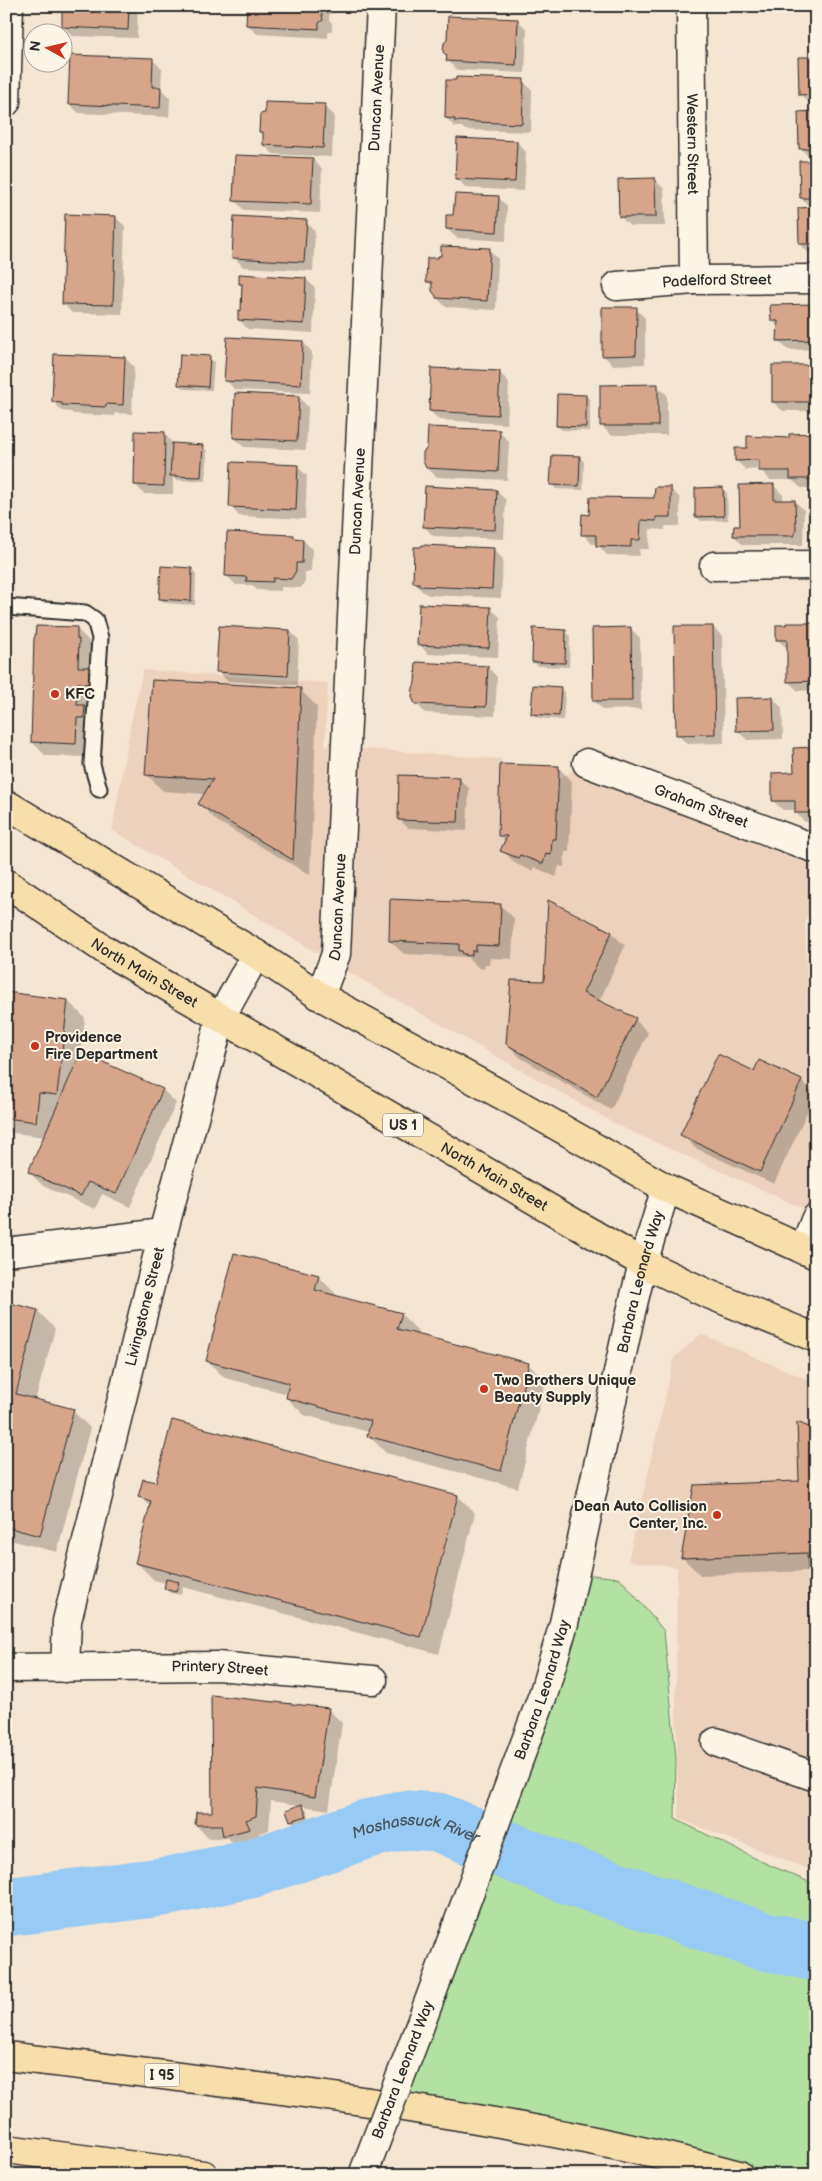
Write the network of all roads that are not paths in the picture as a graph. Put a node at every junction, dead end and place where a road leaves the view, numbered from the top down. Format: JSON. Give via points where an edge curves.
{"nodes":[{"id":1,"x":8,"y":6,"type":"edge"},
{"id":2,"x":381,"y":6,"type":"edge"},
{"id":3,"x":690,"y":6,"type":"edge"},
{"id":4,"x":6,"y":102,"type":"edge"},
{"id":5,"x":816,"y":279,"type":"edge"},
{"id":6,"x":694,"y":280,"type":"junction"},
{"id":7,"x":617,"y":286,"type":"dead end"},
{"id":8,"x":816,"y":565,"type":"edge"},
{"id":9,"x":714,"y":566,"type":"dead end"},
{"id":10,"x":6,"y":608,"type":"edge"},
{"id":11,"x":587,"y":762,"type":"dead end"},
{"id":12,"x":99,"y":789,"type":"dead end"},
{"id":13,"x":6,"y":804,"type":"edge"},
{"id":14,"x":816,"y":849,"type":"edge"},
{"id":15,"x":6,"y":883,"type":"edge"},
{"id":16,"x":256,"y":954,"type":"junction"},
{"id":17,"x":320,"y":996,"type":"junction"},
{"id":18,"x":221,"y":1017,"type":"junction"},
{"id":19,"x":666,"y":1188,"type":"junction"},
{"id":20,"x":816,"y":1218,"type":"edge"},
{"id":21,"x":162,"y":1234,"type":"junction"},
{"id":22,"x":6,"y":1252,"type":"edge"},
{"id":23,"x":809,"y":1253,"type":"edge"},
{"id":24,"x":643,"y":1263,"type":"junction"},
{"id":25,"x":816,"y":1338,"type":"edge"},
{"id":26,"x":6,"y":1668,"type":"edge"},
{"id":27,"x":65,"y":1668,"type":"junction"},
{"id":28,"x":373,"y":1680,"type":"dead end"},
{"id":29,"x":716,"y":1742,"type":"dead end"},
{"id":30,"x":816,"y":1777,"type":"edge"},
{"id":31,"x":6,"y":2056,"type":"edge"},
{"id":32,"x":6,"y":2149,"type":"edge"},
{"id":33,"x":204,"y":2175,"type":"edge"},
{"id":34,"x":363,"y":2175,"type":"edge"},
{"id":35,"x":739,"y":2175,"type":"edge"}],
"edges":[{"from":1,"to":4,"type":"street"},
{"from":2,"to":17,"type":"street","name":"Duncan Avenue","via":[[336,954]]},
{"from":3,"to":6,"type":"street","name":"Western Street"},
{"from":5,"to":6,"type":"street","name":"Padelford Street"},
{"from":6,"to":7,"type":"street","name":"Padelford Street"},
{"from":8,"to":9,"type":"street"},
{"from":10,"to":12,"type":"lane","via":[[85,613],[96,620],[100,638],[92,764]]},
{"from":11,"to":14,"type":"street","name":"Graham Street"},
{"from":13,"to":16,"type":"main road"},
{"from":15,"to":18,"type":"main road","name":"North Main Street","number":"US 1","via":[[108,952]]},
{"from":16,"to":17,"type":"main road"},
{"from":16,"to":18,"type":"street","name":"Livingstone Street"},
{"from":17,"to":19,"type":"main road"},
{"from":18,"to":21,"type":"street","name":"Livingstone Street"},
{"from":18,"to":24,"type":"main road","name":"North Main Street","number":"US 1"},
{"from":19,"to":23,"type":"main road"},
{"from":19,"to":24,"type":"street","name":"Barbara Leonard Way"},
{"from":20,"to":23,"type":"street"},
{"from":21,"to":22,"type":"street"},
{"from":21,"to":27,"type":"street","name":"Livingstone Street","via":[[67,1621]]},
{"from":24,"to":25,"type":"main road","name":"North Main Street","number":"US 1"},
{"from":24,"to":34,"type":"street","name":"Barbara Leonard Way","bridge":true,"via":[[564,1623],[544,1692]]},
{"from":26,"to":27,"type":"street","name":"Printery Street"},
{"from":27,"to":28,"type":"street","name":"Printery Street","via":[[217,1666]]},
{"from":29,"to":30,"type":"street"},
{"from":31,"to":35,"type":"main road","number":"I 95","via":[[318,2095],[546,2131],[665,2155]]},
{"from":32,"to":33,"type":"main road"}]}
